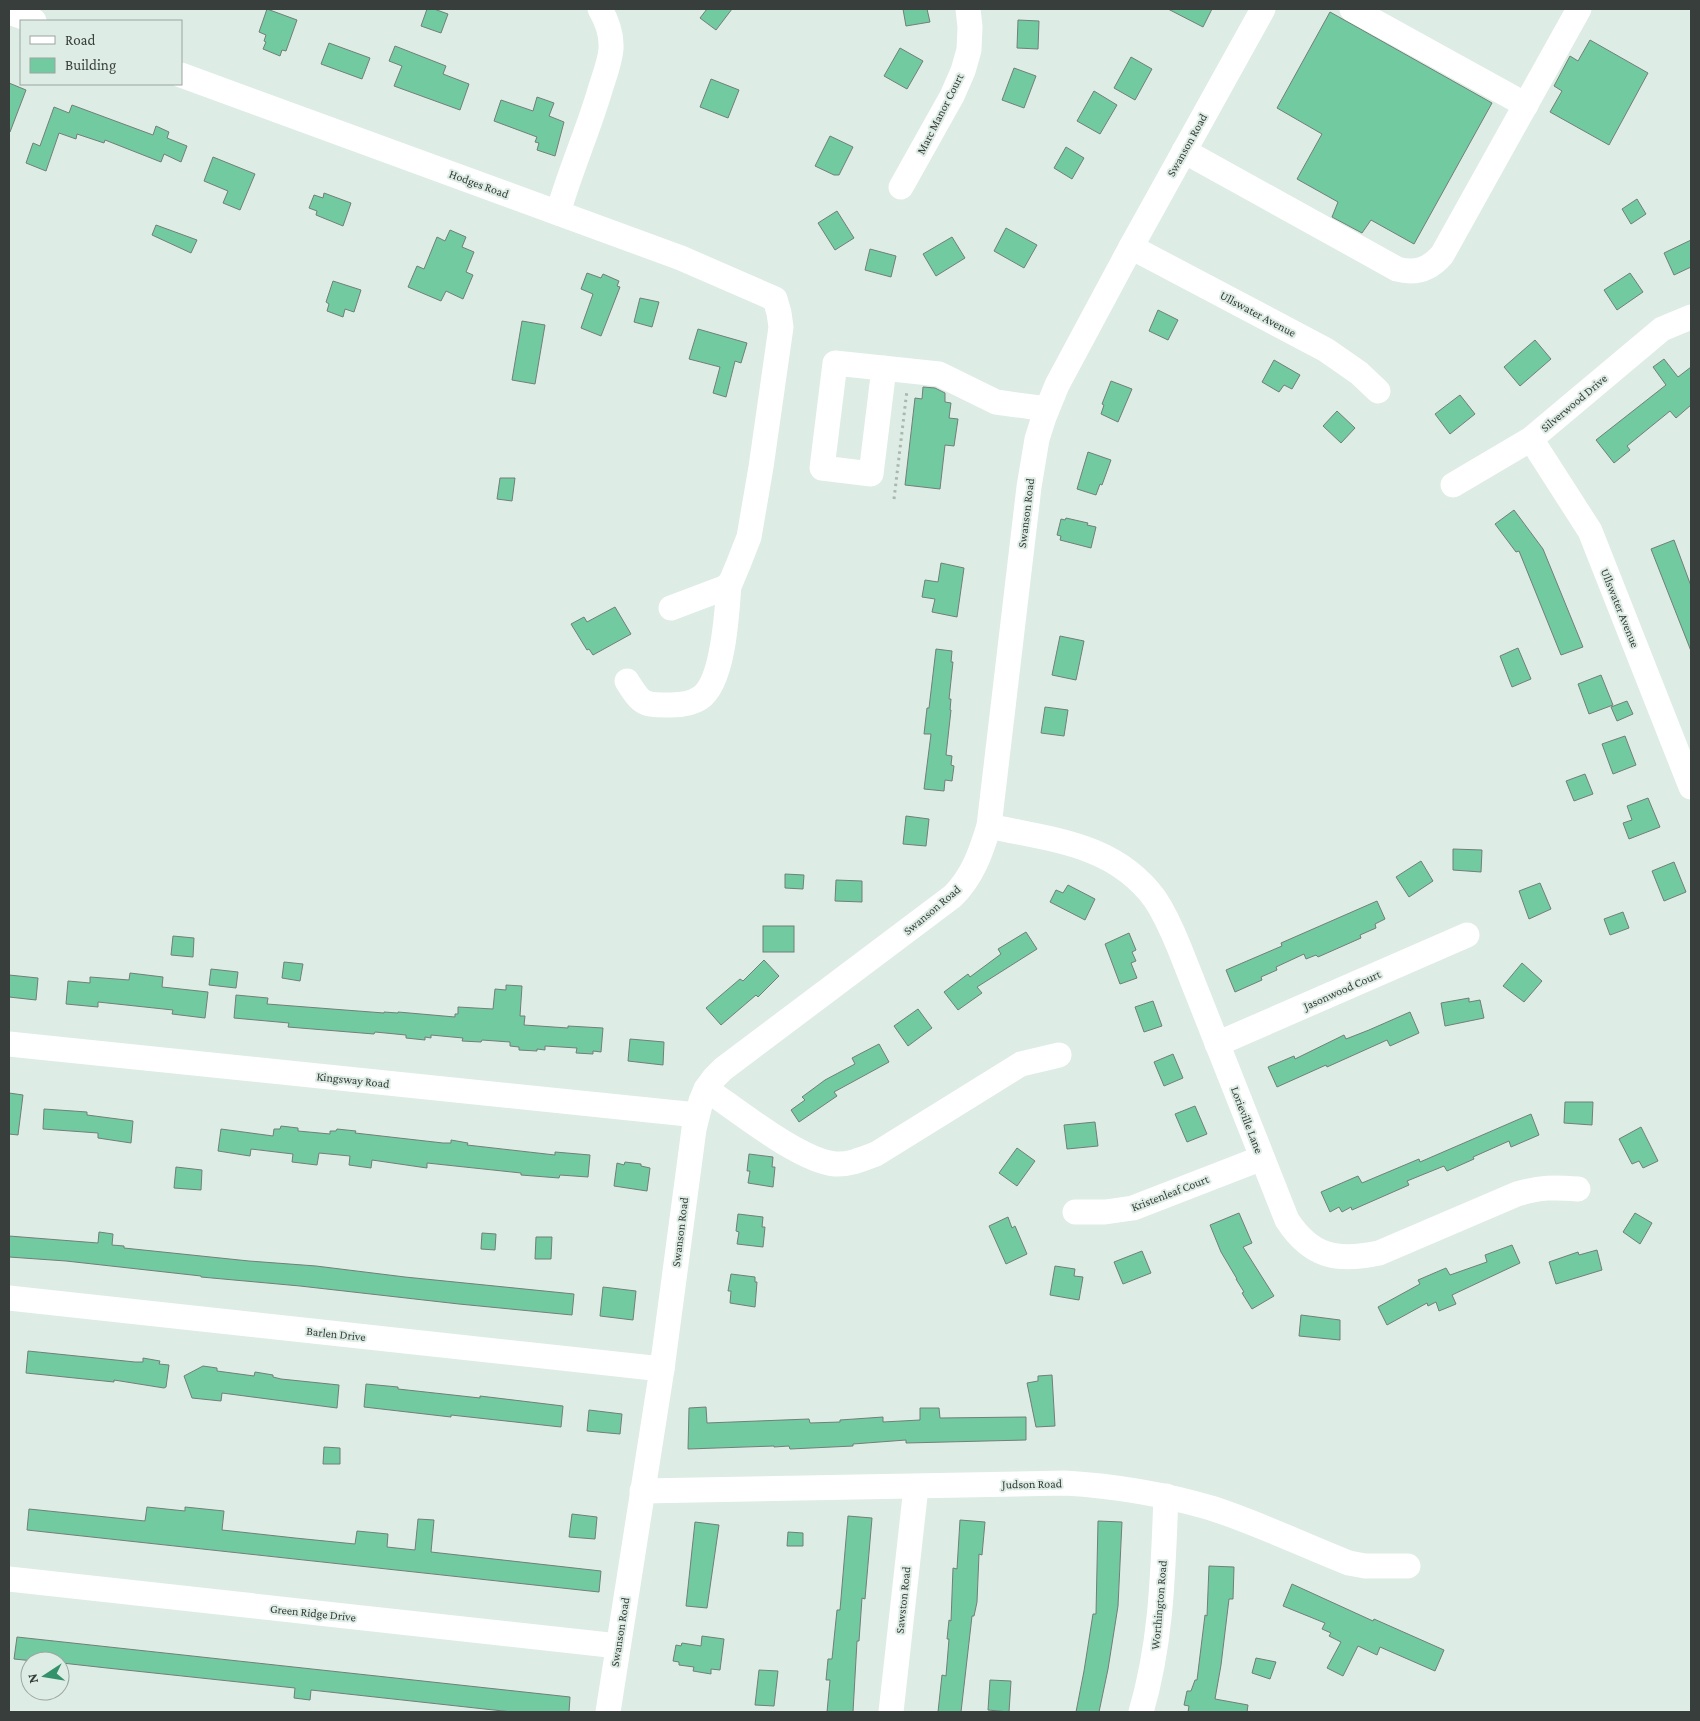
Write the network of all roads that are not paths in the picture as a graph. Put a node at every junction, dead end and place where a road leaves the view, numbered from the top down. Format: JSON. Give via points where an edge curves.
{"nodes":[{"id":1,"x":600,"y":9,"type":"edge"},
{"id":2,"x":968,"y":9,"type":"edge"},
{"id":3,"x":1263,"y":9,"type":"edge"},
{"id":4,"x":1352,"y":9,"type":"edge"},
{"id":5,"x":1579,"y":9,"type":"edge"},
{"id":6,"x":9,"y":12,"type":"edge"},
{"id":7,"x":31,"y":20,"type":"edge"},
{"id":8,"x":182,"y":75,"type":"edge"},
{"id":9,"x":1526,"y":105,"type":"junction"},
{"id":10,"x":1184,"y":151,"type":"junction"},
{"id":11,"x":901,"y":187,"type":"dead end"},
{"id":12,"x":558,"y":213,"type":"junction"},
{"id":13,"x":1131,"y":246,"type":"junction"},
{"id":14,"x":1691,"y":317,"type":"edge"},
{"id":15,"x":884,"y":368,"type":"dead end"},
{"id":16,"x":1378,"y":391,"type":"dead end"},
{"id":17,"x":1047,"y":410,"type":"junction"},
{"id":18,"x":1531,"y":439,"type":"junction"},
{"id":19,"x":1453,"y":486,"type":"dead end"},
{"id":20,"x":730,"y":584,"type":"junction"},
{"id":21,"x":671,"y":608,"type":"dead end"},
{"id":22,"x":627,"y":681,"type":"dead end"},
{"id":23,"x":1691,"y":787,"type":"edge"},
{"id":24,"x":989,"y":826,"type":"junction"},
{"id":25,"x":1467,"y":935,"type":"dead end"},
{"id":26,"x":9,"y":1044,"type":"edge"},
{"id":27,"x":1217,"y":1044,"type":"junction"},
{"id":28,"x":1059,"y":1055,"type":"dead end"},
{"id":29,"x":706,"y":1088,"type":"junction"},
{"id":30,"x":697,"y":1116,"type":"junction"},
{"id":31,"x":1262,"y":1158,"type":"junction"},
{"id":32,"x":1578,"y":1189,"type":"dead end"},
{"id":33,"x":1076,"y":1212,"type":"dead end"},
{"id":34,"x":9,"y":1298,"type":"edge"},
{"id":35,"x":662,"y":1369,"type":"junction"},
{"id":36,"x":916,"y":1487,"type":"junction"},
{"id":37,"x":642,"y":1491,"type":"junction"},
{"id":38,"x":1166,"y":1496,"type":"junction"},
{"id":39,"x":1408,"y":1566,"type":"dead end"},
{"id":40,"x":9,"y":1579,"type":"edge"},
{"id":41,"x":618,"y":1646,"type":"junction"},
{"id":42,"x":608,"y":1712,"type":"edge"},
{"id":43,"x":891,"y":1712,"type":"edge"},
{"id":44,"x":1141,"y":1712,"type":"edge"}],
"edges":[{"from":1,"to":12,"type":"street","via":[[610,31],[611,51]]},
{"from":2,"to":11,"type":"street","name":"Marc Manor Court","via":[[969,50],[963,71]]},
{"from":3,"to":10,"type":"street","name":"Swanson Road"},
{"from":4,"to":9,"type":"street"},
{"from":5,"to":9,"type":"street"},
{"from":6,"to":7,"type":"street"},
{"from":8,"to":12,"type":"street","name":"Hodges Road"},
{"from":9,"to":10,"type":"street","via":[[1442,255],[1434,264],[1416,271],[1397,268]]},
{"from":10,"to":13,"type":"street","name":"Swanson Road"},
{"from":12,"to":20,"type":"street","name":"Hodges Road","via":[[681,258],[775,299],[781,327],[761,467],[749,537]]},
{"from":13,"to":16,"type":"street","name":"Ullswater Avenue","via":[[1326,350]]},
{"from":13,"to":17,"type":"street","name":"Swanson Road"},
{"from":14,"to":18,"type":"street","name":"Silverwood Drive","via":[[1662,329]]},
{"from":15,"to":17,"type":"street","via":[[939,374],[996,402]]},
{"from":17,"to":24,"type":"street","name":"Swanson Road","via":[[1037,439],[1030,478]]},
{"from":18,"to":19,"type":"street","name":"Silverwood Drive"},
{"from":18,"to":23,"type":"street","name":"Ullswater Avenue","via":[[1590,532]]},
{"from":20,"to":21,"type":"street"},
{"from":20,"to":22,"type":"street","via":[[719,665],[708,691],[685,705],[648,704],[638,698]]},
{"from":24,"to":27,"type":"street","name":"Lorieville Lane","via":[[1084,846],[1120,865],[1139,880],[1169,922]]},
{"from":24,"to":29,"type":"street","name":"Swanson Road","via":[[975,865],[952,896],[723,1069]]},
{"from":25,"to":27,"type":"street","name":"Jasonwood Court"},
{"from":26,"to":30,"type":"street","name":"Kingsway Road"},
{"from":27,"to":31,"type":"street","name":"Lorieville Lane"},
{"from":28,"to":29,"type":"street","via":[[1021,1064],[876,1154],[850,1163],[824,1162],[797,1151]]},
{"from":29,"to":30,"type":"street","name":"Swanson Road"},
{"from":30,"to":35,"type":"street","name":"Swanson Road"},
{"from":31,"to":32,"type":"street","name":"Lorieville Lane","via":[[1287,1220],[1297,1235],[1325,1253],[1342,1257],[1379,1253],[1534,1189]]},
{"from":31,"to":33,"type":"street","name":"Kristenleaf Court","via":[[1133,1208]]},
{"from":34,"to":35,"type":"street","name":"Barlen Drive"},
{"from":35,"to":37,"type":"street","name":"Swanson Road"},
{"from":36,"to":37,"type":"street","name":"Judson Road"},
{"from":36,"to":38,"type":"street","name":"Judson Road","via":[[1065,1483],[1101,1485]]},
{"from":36,"to":43,"type":"street","name":"Sawston Road"},
{"from":37,"to":41,"type":"street","name":"Swanson Road"},
{"from":38,"to":39,"type":"street","name":"Judson Road","via":[[1259,1525],[1349,1563]]},
{"from":38,"to":44,"type":"street","name":"Worthington Road","via":[[1156,1653]]},
{"from":40,"to":41,"type":"street","name":"Green Ridge Drive"},
{"from":41,"to":42,"type":"street","name":"Swanson Road"}]}
